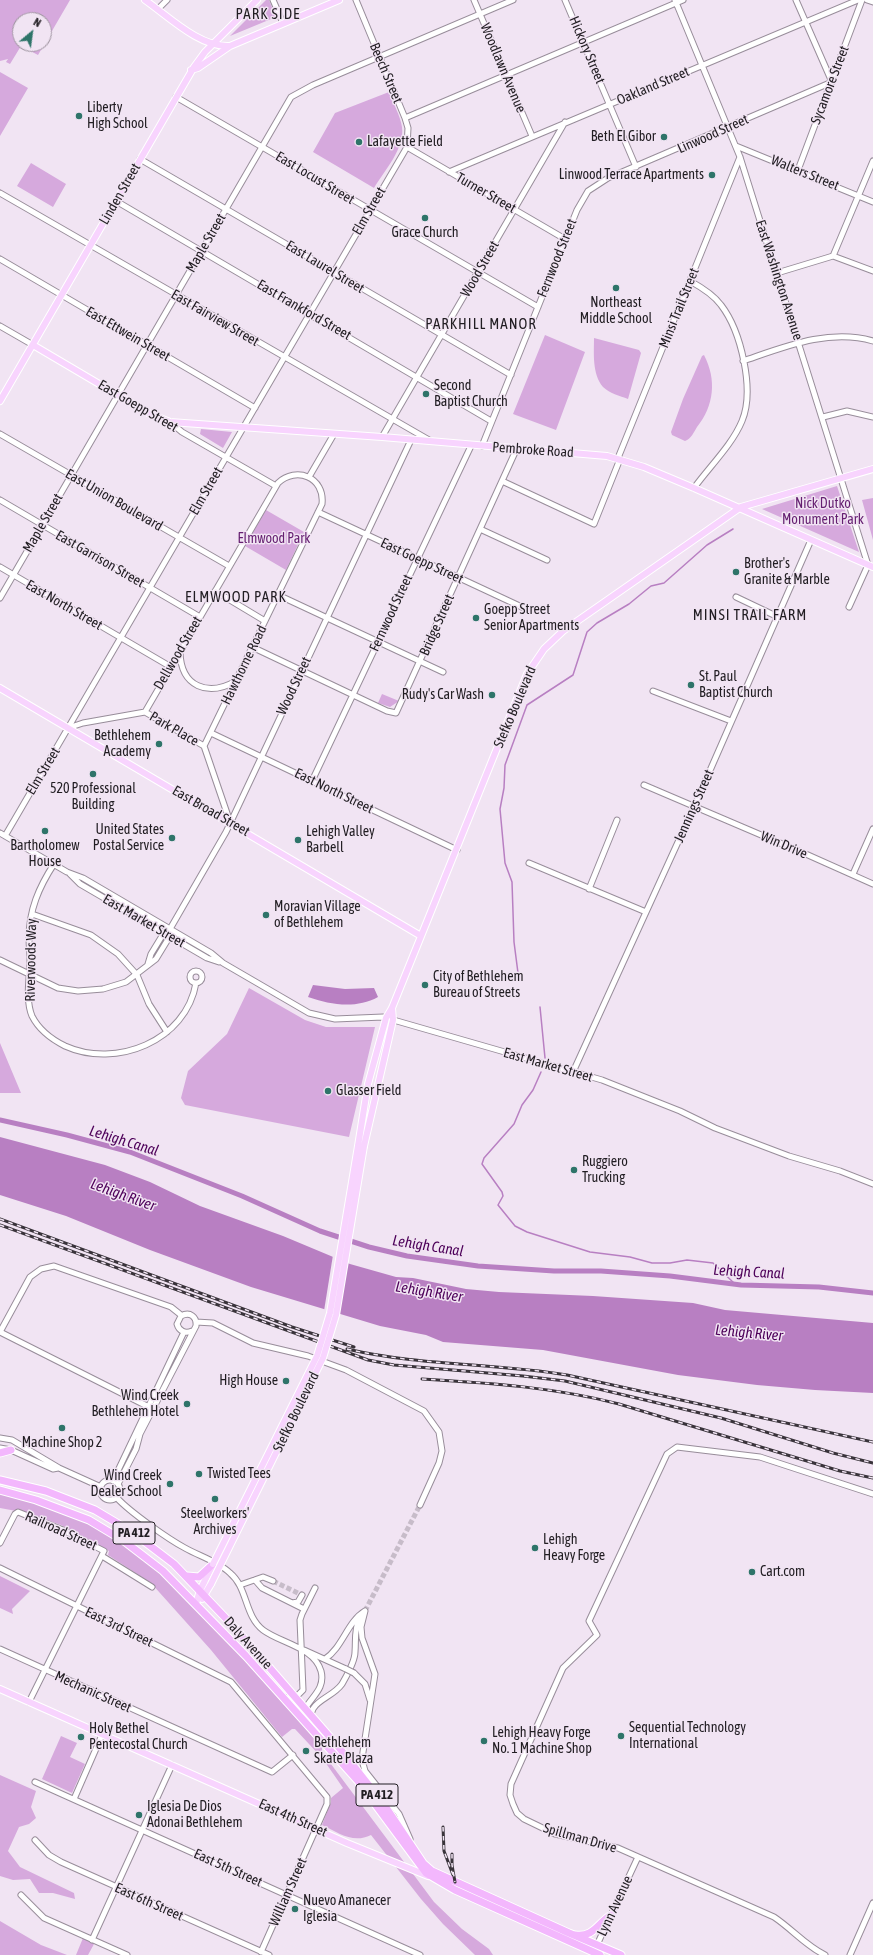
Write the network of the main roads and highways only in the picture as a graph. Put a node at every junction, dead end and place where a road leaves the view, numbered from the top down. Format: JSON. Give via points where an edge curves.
{"nodes":[{"id":1,"x":145,"y":0,"type":"edge"},
{"id":2,"x":257,"y":0,"type":"edge"},
{"id":3,"x":339,"y":0,"type":"edge"},
{"id":4,"x":214,"y":45,"type":"junction"},
{"id":5,"x":230,"y":46,"type":"junction"},
{"id":6,"x":191,"y":70,"type":"junction"},
{"id":7,"x":33,"y":345,"type":"junction"},
{"id":8,"x":0,"y":401,"type":"edge"},
{"id":9,"x":170,"y":422,"type":"joint"},
{"id":10,"x":873,"y":468,"type":"edge"},
{"id":11,"x":741,"y":507,"type":"junction"},
{"id":12,"x":871,"y":566,"type":"edge"},
{"id":13,"x":0,"y":688,"type":"edge"},
{"id":14,"x":421,"y":936,"type":"junction"},
{"id":15,"x":392,"y":1008,"type":"junction"},
{"id":16,"x":361,"y":1146,"type":"junction"},
{"id":17,"x":11,"y":1450,"type":"road end"},
{"id":18,"x":0,"y":1453,"type":"edge"},
{"id":19,"x":2,"y":1479,"type":"edge"},
{"id":20,"x":0,"y":1490,"type":"edge"},
{"id":21,"x":213,"y":1564,"type":"joint"},
{"id":22,"x":186,"y":1575,"type":"junction"},
{"id":23,"x":205,"y":1581,"type":"junction"},
{"id":24,"x":200,"y":1590,"type":"junction"},
{"id":25,"x":205,"y":1596,"type":"junction"},
{"id":26,"x":196,"y":1604,"type":"junction"},
{"id":27,"x":0,"y":1689,"type":"edge"},
{"id":28,"x":437,"y":1877,"type":"junction"},
{"id":29,"x":611,"y":1915,"type":"road end"},
{"id":30,"x":568,"y":1934,"type":"junction"},
{"id":31,"x":596,"y":1952,"type":"edge"},
{"id":32,"x":621,"y":1955,"type":"edge"}],
"edges":[{"from":1,"to":4,"type":"main road","via":[[203,41]]},
{"from":2,"to":4,"type":"main road","name":"Linden Street"},
{"from":3,"to":5,"type":"main road"},
{"from":4,"to":5,"type":"main road"},
{"from":4,"to":6,"type":"main road","name":"Linden Street"},
{"from":5,"to":6,"type":"main road"},
{"from":6,"to":7,"type":"main road","name":"Linden Street"},
{"from":7,"to":8,"type":"main road","name":"Linden Street"},
{"from":7,"to":9,"type":"main road","name":"East Goepp Street","via":[[150,414]]},
{"from":9,"to":11,"type":"main road","name":"Pembroke Road","via":[[584,453],[619,459]]},
{"from":10,"to":11,"type":"main road","name":"Stefko Boulevard"},
{"from":11,"to":12,"type":"main road","name":"Pembroke Road"},
{"from":11,"to":14,"type":"main road","name":"Stefko Boulevard","via":[[563,631],[544,649],[528,674]]},
{"from":13,"to":14,"type":"main road","name":"East Broad Street"},
{"from":14,"to":15,"type":"main road","name":"Stefko Boulevard"},
{"from":15,"to":16,"type":"main road","name":"Stefko Boulevard","via":[[393,1020]]},
{"from":15,"to":16,"type":"main road","name":"Stefko Boulevard","via":[[386,1018],[368,1084]]},
{"from":16,"to":21,"type":"main road","name":"Stefko Boulevard","bridge":true,"via":[[330,1313],[317,1356]]},
{"from":16,"to":23,"type":"main road","name":"Stefko Boulevard","bridge":true,"via":[[336,1315],[325,1352],[310,1385]]},
{"from":17,"to":18,"type":"highway"},
{"from":19,"to":22,"type":"highway","name":"Daly Avenue","number":"PA 412","via":[[55,1494],[102,1514],[146,1542]]},
{"from":20,"to":26,"type":"highway","name":"Daly Avenue","number":"PA 412","via":[[80,1516],[106,1530],[152,1561]]},
{"from":21,"to":23,"type":"highway"},
{"from":22,"to":23,"type":"highway"},
{"from":22,"to":24,"type":"highway","name":"Daly Avenue","number":"PA 412"},
{"from":23,"to":24,"type":"main road","name":"Stefko Boulevard"},
{"from":23,"to":25,"type":"main road","name":"Stefko Boulevard"},
{"from":24,"to":25,"type":"highway","name":"Daly Avenue","number":"PA 412"},
{"from":24,"to":26,"type":"main road","name":"Stefko Boulevard"},
{"from":25,"to":26,"type":"main road","name":"Stefko Boulevard"},
{"from":25,"to":28,"type":"highway","name":"Daly Avenue","number":"PA 412","via":[[371,1787],[427,1868]]},
{"from":26,"to":28,"type":"highway","name":"Daly Avenue","number":"PA 412","via":[[283,1696],[370,1795],[420,1867]]},
{"from":27,"to":28,"type":"main road","name":"East 4th Street","via":[[411,1870]]},
{"from":28,"to":30,"type":"highway","name":"East 4th Street","number":"PA 412","via":[[451,1880]]},
{"from":28,"to":31,"type":"highway","name":"East 4th Street","number":"PA 412","via":[[455,1890]]},
{"from":29,"to":30,"type":"highway","via":[[588,1934]]},
{"from":30,"to":31,"type":"highway","name":"East 4th Street","number":"PA 412"},
{"from":31,"to":32,"type":"highway","name":"East 4th Street","number":"PA 412"}]}
